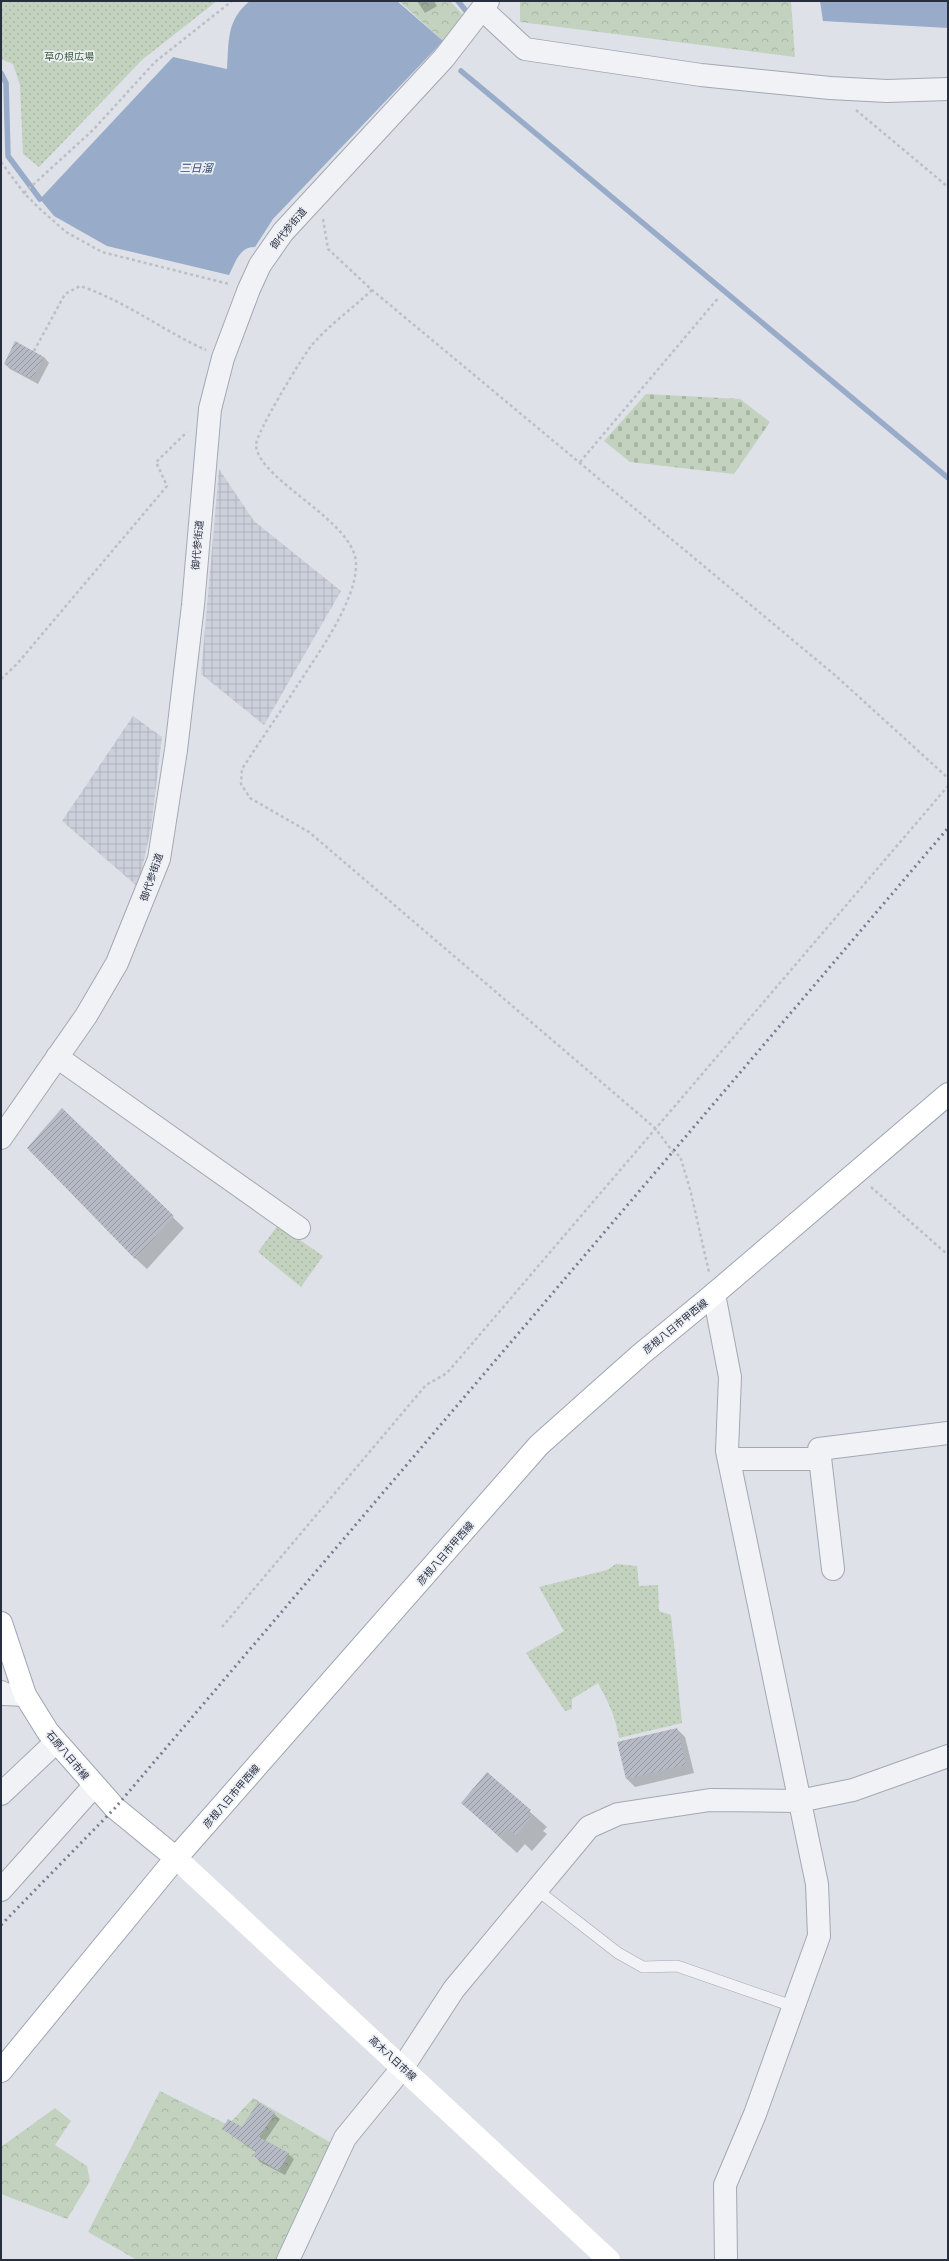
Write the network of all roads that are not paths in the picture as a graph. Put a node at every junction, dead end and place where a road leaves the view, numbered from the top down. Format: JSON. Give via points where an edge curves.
{"nodes":[{"id":1,"x":485,"y":6,"type":"edge"},
{"id":2,"x":948,"y":89,"type":"edge"},
{"id":3,"x":57,"y":1057,"type":"junction"},
{"id":4,"x":948,"y":1094,"type":"edge"},
{"id":5,"x":1,"y":1138,"type":"edge"},
{"id":6,"x":299,"y":1228,"type":"dead end"},
{"id":7,"x":714,"y":1294,"type":"junction"},
{"id":8,"x":948,"y":1433,"type":"edge"},
{"id":9,"x":729,"y":1459,"type":"junction"},
{"id":10,"x":820,"y":1459,"type":"junction"},
{"id":11,"x":834,"y":1569,"type":"dead end"},
{"id":12,"x":1,"y":1623,"type":"edge"},
{"id":13,"x":2,"y":1694,"type":"edge"},
{"id":14,"x":25,"y":1695,"type":"junction"},
{"id":15,"x":56,"y":1742,"type":"junction"},
{"id":16,"x":948,"y":1756,"type":"edge"},
{"id":17,"x":94,"y":1786,"type":"junction"},
{"id":18,"x":1,"y":1794,"type":"edge"},
{"id":19,"x":799,"y":1800,"type":"junction"},
{"id":20,"x":176,"y":1858,"type":"junction"},
{"id":21,"x":1,"y":1890,"type":"edge"},
{"id":22,"x":537,"y":1890,"type":"junction"},
{"id":23,"x":794,"y":2007,"type":"junction"},
{"id":24,"x":403,"y":2067,"type":"junction"},
{"id":25,"x":1,"y":2071,"type":"edge"},
{"id":26,"x":288,"y":2260,"type":"edge"},
{"id":27,"x":608,"y":2260,"type":"edge"},
{"id":28,"x":726,"y":2260,"type":"edge"}],
"edges":[{"from":1,"to":2,"type":"street","via":[[525,48],[701,75],[830,88],[887,91]]},
{"from":1,"to":3,"type":"street","name":"御代参街道","via":[[444,58],[282,232],[260,265],[249,289],[222,358],[210,409],[193,605],[178,734],[159,859],[117,964],[86,1016]]},
{"from":3,"to":5,"type":"street","name":"御代参街道"},
{"from":3,"to":6,"type":"street"},
{"from":4,"to":7,"type":"main road","name":"彦根八日市甲西線"},
{"from":7,"to":9,"type":"street","via":[[730,1377],[727,1451]]},
{"from":7,"to":20,"type":"main road","name":"彦根八日市甲西線","via":[[640,1355],[539,1445]]},
{"from":8,"to":10,"type":"street","via":[[819,1449]]},
{"from":9,"to":10,"type":"street"},
{"from":9,"to":19,"type":"street"},
{"from":10,"to":11,"type":"street"},
{"from":12,"to":14,"type":"main road","name":"石原八日市線"},
{"from":13,"to":14,"type":"street"},
{"from":14,"to":15,"type":"main road","name":"石原八日市線"},
{"from":15,"to":17,"type":"main road","name":"石原八日市線"},
{"from":15,"to":18,"type":"street"},
{"from":16,"to":19,"type":"street","via":[[854,1790]]},
{"from":17,"to":20,"type":"main road","name":"石原八日市線","via":[[115,1808]]},
{"from":17,"to":21,"type":"street"},
{"from":19,"to":22,"type":"street","via":[[710,1800],[618,1814],[589,1826]]},
{"from":19,"to":23,"type":"street","via":[[817,1884],[819,1936]]},
{"from":20,"to":24,"type":"main road","name":"高木八日市線"},
{"from":20,"to":25,"type":"main road","name":"彦根八日市甲西線"},
{"from":22,"to":23,"type":"lane","via":[[618,1953],[643,1967],[677,1966]]},
{"from":22,"to":24,"type":"street","via":[[454,1989]]},
{"from":23,"to":28,"type":"street","via":[[755,2114],[725,2186]]},
{"from":24,"to":26,"type":"street","via":[[345,2138]]},
{"from":24,"to":27,"type":"main road","name":"高木八日市線"}]}
